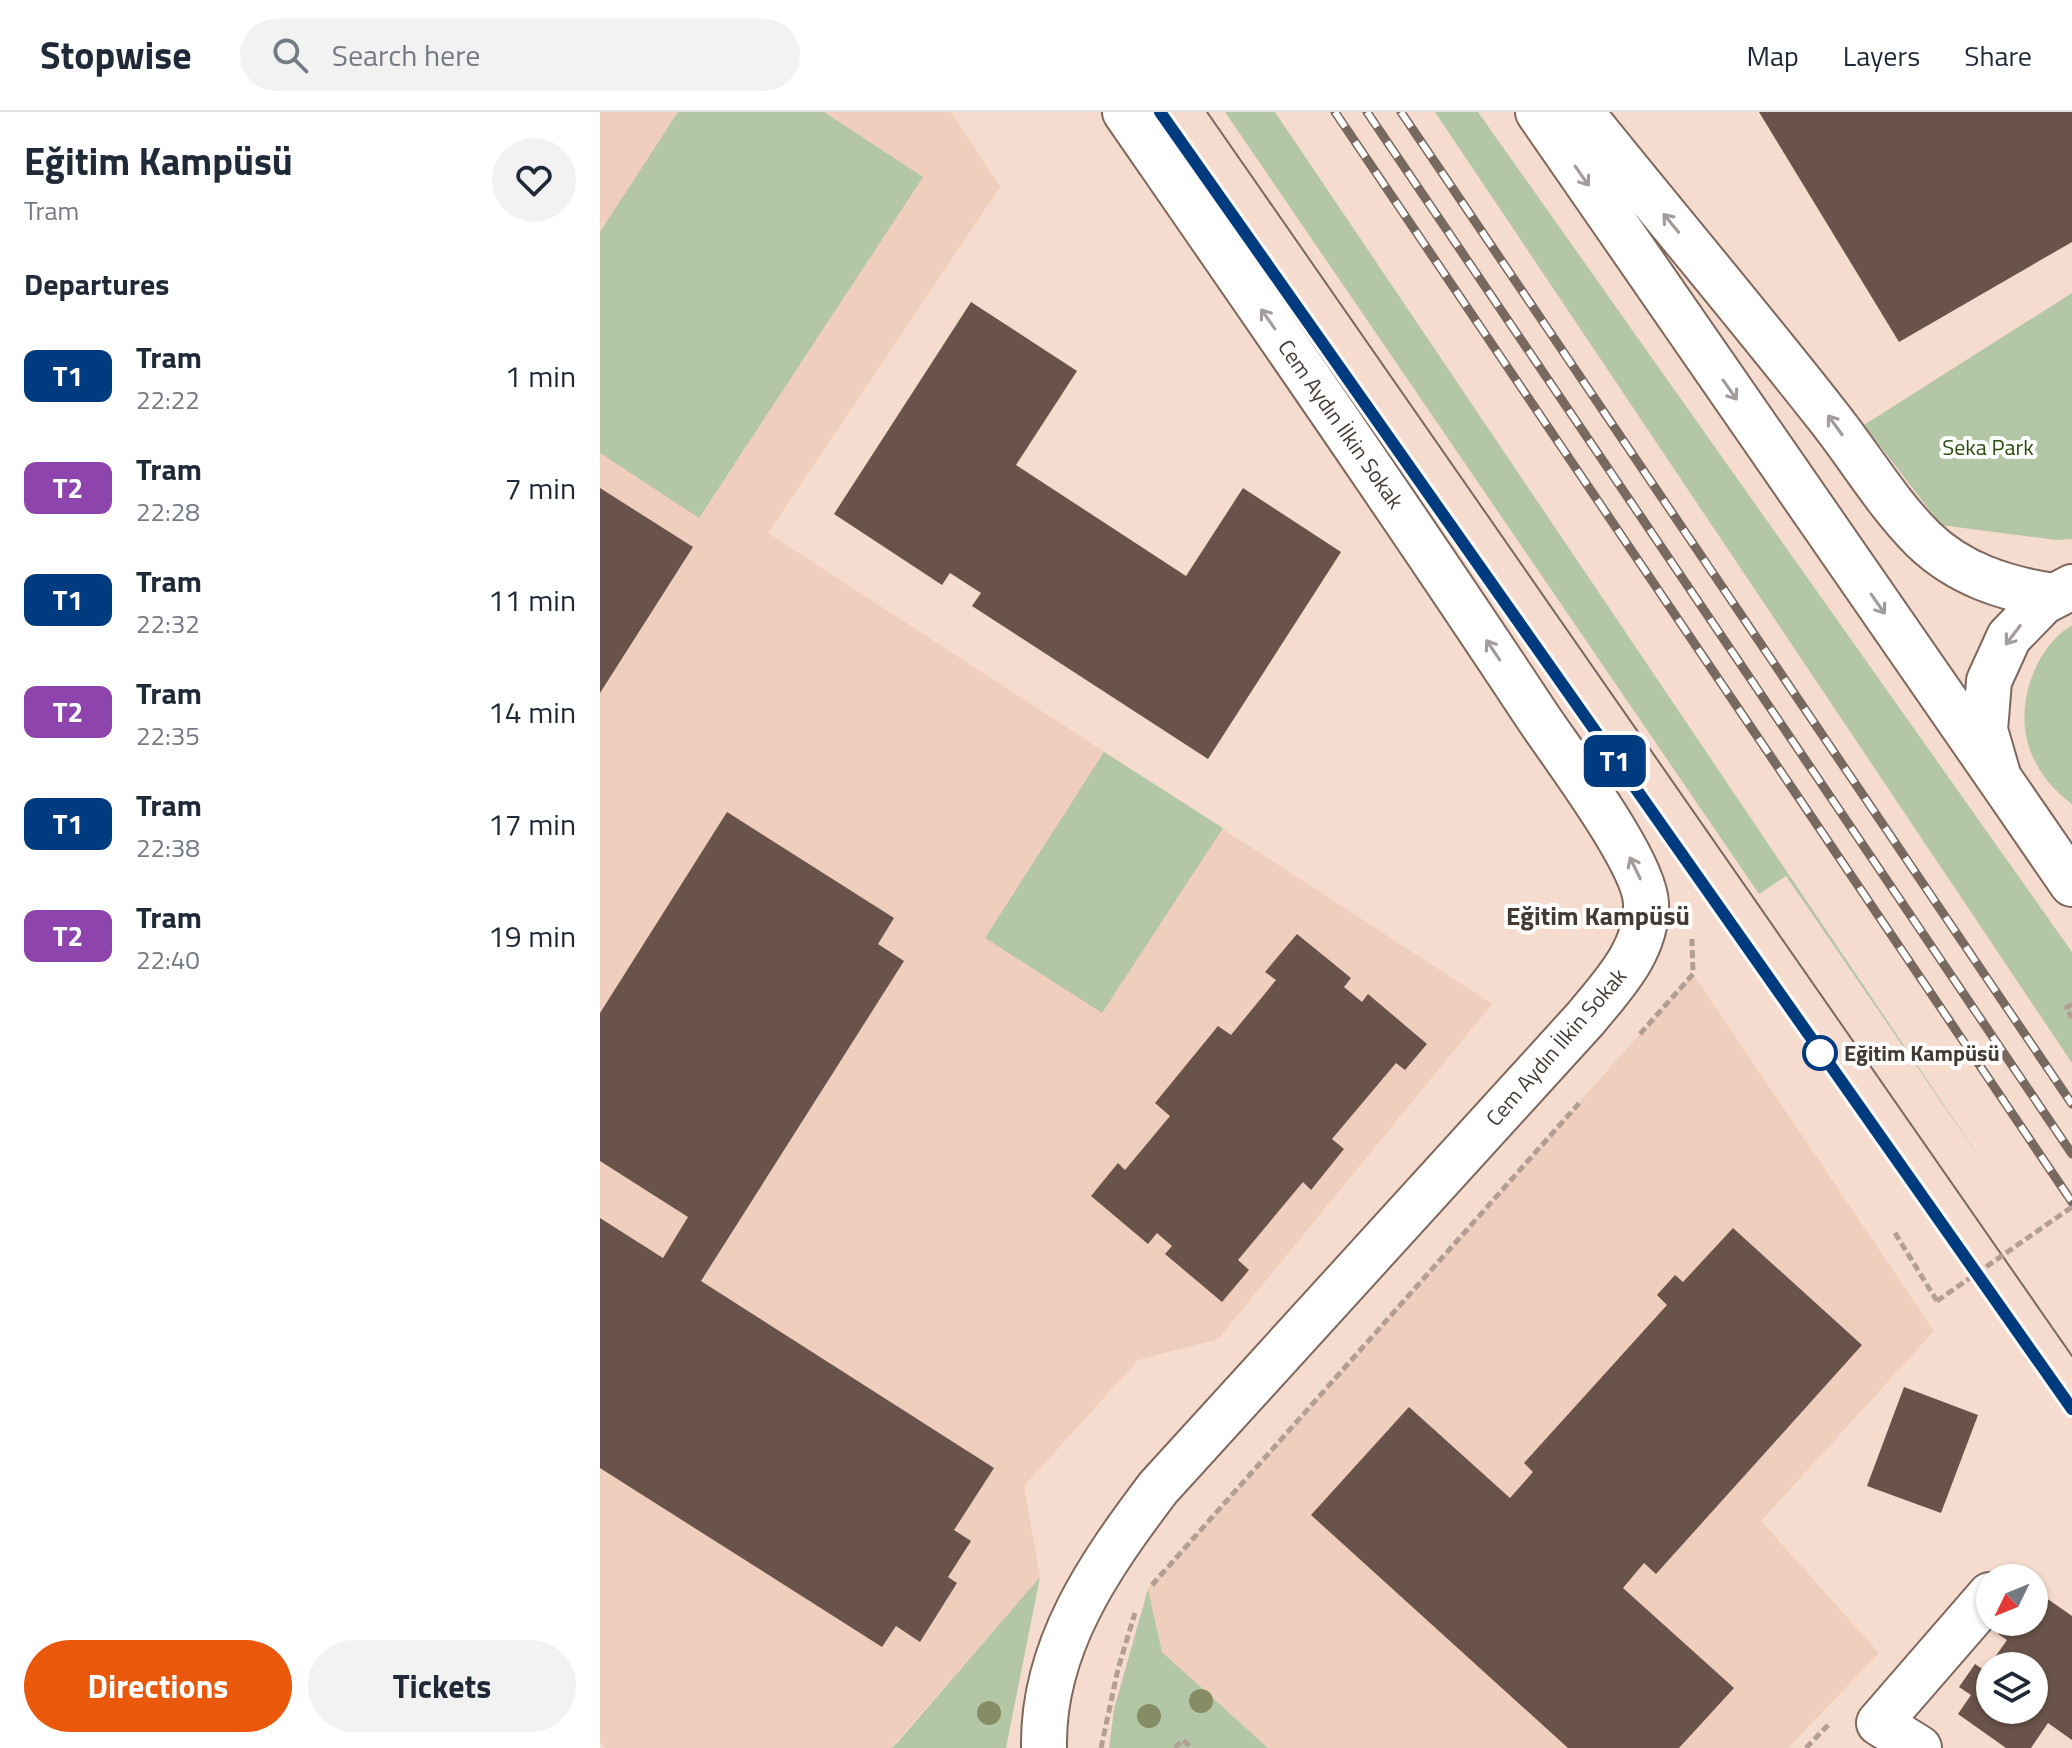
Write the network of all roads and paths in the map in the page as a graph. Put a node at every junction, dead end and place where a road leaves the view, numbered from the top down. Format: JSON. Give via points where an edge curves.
{"nodes":[{"id":1,"x":1125,"y":112,"type":"edge"},
{"id":2,"x":1538,"y":112,"type":"edge"},
{"id":3,"x":1581,"y":112,"type":"edge"},
{"id":4,"x":2063,"y":591,"type":"edge"},
{"id":5,"x":1999,"y":778,"type":"junction"},
{"id":6,"x":2027,"y":818,"type":"junction"},
{"id":7,"x":2072,"y":848,"type":"edge"},
{"id":8,"x":2072,"y":884,"type":"edge"},
{"id":9,"x":1692,"y":935,"type":"dead end"},
{"id":10,"x":2072,"y":1004,"type":"edge"},
{"id":11,"x":2072,"y":1018,"type":"edge"},
{"id":12,"x":1630,"y":1045,"type":"dead end"},
{"id":13,"x":1588,"y":1092,"type":"dead end"},
{"id":14,"x":2072,"y":1207,"type":"edge"},
{"id":15,"x":1895,"y":1233,"type":"dead end"},
{"id":16,"x":1148,"y":1589,"type":"dead end"},
{"id":17,"x":1141,"y":1603,"type":"dead end"},
{"id":18,"x":1976,"y":1611,"type":"edge"},
{"id":19,"x":1044,"y":1748,"type":"edge"},
{"id":20,"x":1101,"y":1748,"type":"edge"},
{"id":21,"x":1175,"y":1748,"type":"edge"},
{"id":22,"x":1192,"y":1748,"type":"edge"},
{"id":23,"x":1919,"y":1748,"type":"edge"}],
"edges":[{"from":19,"to":1,"type":"street","name":"Cem Aydın İlkin Sokak","one_way":true,"via":[[1046,1701],[1065,1635],[1092,1581],[1128,1529],[1158,1488],[1575,1030],[1626,968],[1641,936],[1646,903],[1627,852],[1423,543]]},
{"from":2,"to":5,"type":"street","one_way":true},
{"from":4,"to":3,"type":"street","one_way":true,"via":[[2016,591],[1971,574],[1923,539]]},
{"from":4,"to":5,"type":"street","one_way":true,"via":[[2043,602],[2009,637],[1989,681],[1985,730]]},
{"from":5,"to":6,"type":"street"},
{"from":6,"to":7,"type":"street"},
{"from":6,"to":8,"type":"street"},
{"from":9,"to":12,"type":"path","via":[[1693,974]]},
{"from":10,"to":11,"type":"path","via":[[2066,1008]]},
{"from":13,"to":16,"type":"path"},
{"from":14,"to":15,"type":"path","bridge":true,"via":[[1937,1301]]},
{"from":17,"to":20,"type":"path","via":[[1118,1669]]},
{"from":18,"to":23,"type":"street","via":[[1879,1723]]},
{"from":21,"to":22,"type":"path","via":[[1183,1740]]}]}
